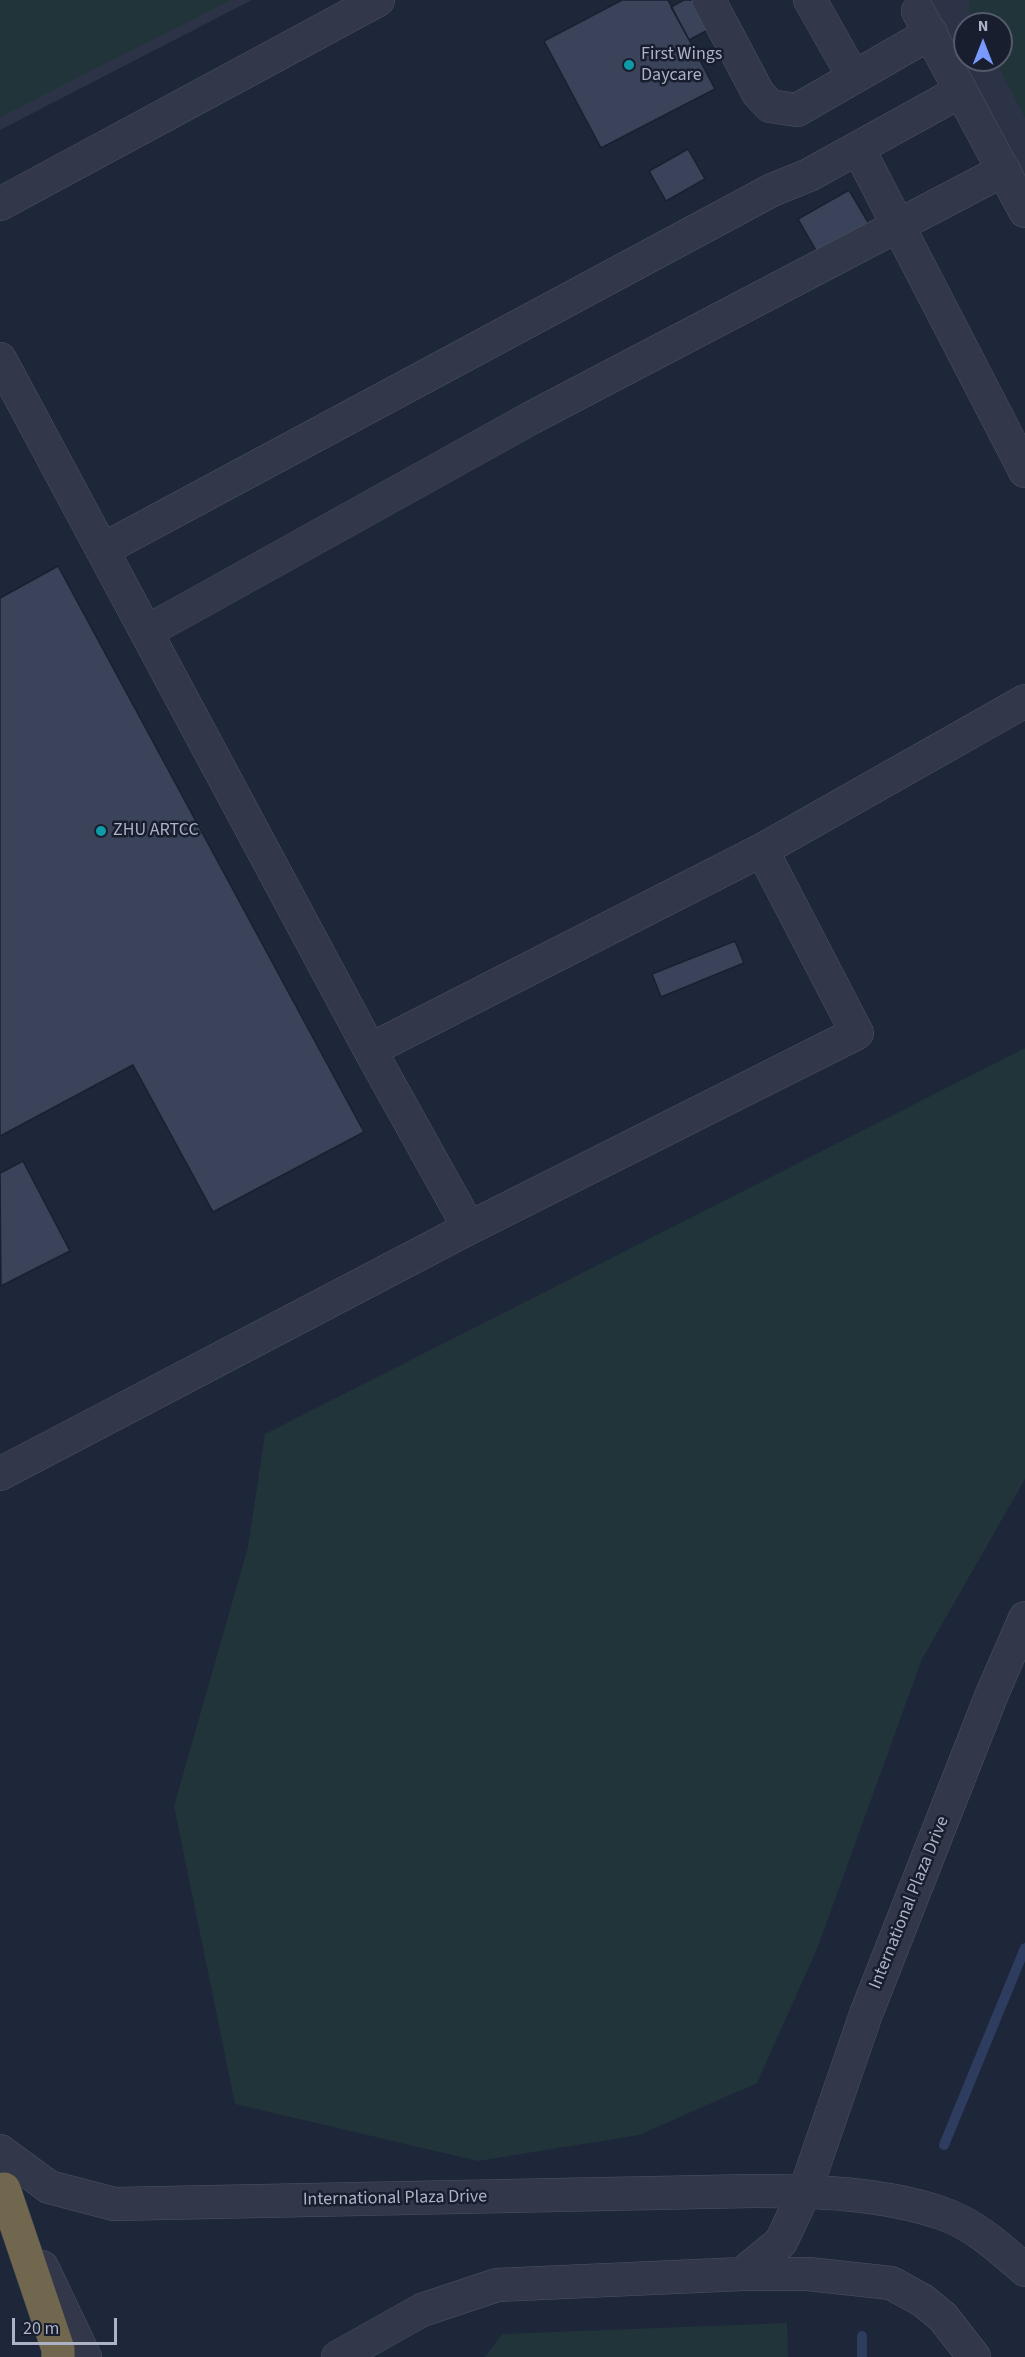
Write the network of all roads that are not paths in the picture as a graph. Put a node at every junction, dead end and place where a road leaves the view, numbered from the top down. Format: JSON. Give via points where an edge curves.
{"nodes":[{"id":1,"x":378,"y":0,"type":"edge"},
{"id":2,"x":709,"y":0,"type":"edge"},
{"id":3,"x":810,"y":0,"type":"edge"},
{"id":4,"x":853,"y":76,"type":"junction"},
{"id":5,"x":961,"y":91,"type":"junction"},
{"id":6,"x":858,"y":148,"type":"junction"},
{"id":7,"x":1004,"y":170,"type":"junction"},
{"id":8,"x":0,"y":204,"type":"edge"},
{"id":9,"x":1025,"y":211,"type":"edge"},
{"id":10,"x":898,"y":226,"type":"junction"},
{"id":11,"x":0,"y":359,"type":"edge"},
{"id":12,"x":1025,"y":471,"type":"edge"},
{"id":13,"x":102,"y":550,"type":"junction"},
{"id":14,"x":146,"y":632,"type":"junction"},
{"id":15,"x":1025,"y":701,"type":"edge"},
{"id":16,"x":762,"y":850,"type":"junction"},
{"id":17,"x":370,"y":1050,"type":"junction"},
{"id":18,"x":469,"y":1228,"type":"junction"},
{"id":19,"x":0,"y":1474,"type":"edge"},
{"id":20,"x":1025,"y":1618,"type":"edge"},
{"id":21,"x":0,"y":2151,"type":"edge"},
{"id":22,"x":2,"y":2186,"type":"edge"},
{"id":23,"x":805,"y":2191,"type":"junction"},
{"id":24,"x":1025,"y":2270,"type":"edge"},
{"id":25,"x":742,"y":2274,"type":"junction"},
{"id":26,"x":58,"y":2357,"type":"edge"},
{"id":27,"x":86,"y":2357,"type":"edge"},
{"id":28,"x":338,"y":2357,"type":"edge"},
{"id":29,"x":974,"y":2357,"type":"edge"}],
"edges":[{"from":1,"to":8,"type":"street"},
{"from":2,"to":4,"type":"street","via":[[758,93],[770,106],[796,110]]},
{"from":3,"to":4,"type":"street"},
{"from":4,"to":5,"type":"street","via":[[925,22]]},
{"from":5,"to":6,"type":"street"},
{"from":5,"to":7,"type":"street"},
{"from":6,"to":10,"type":"street"},
{"from":6,"to":13,"type":"street","via":[[740,207]]},
{"from":7,"to":9,"type":"street"},
{"from":7,"to":10,"type":"street"},
{"from":10,"to":12,"type":"street"},
{"from":10,"to":14,"type":"street","via":[[531,418]]},
{"from":11,"to":13,"type":"street"},
{"from":13,"to":14,"type":"street"},
{"from":14,"to":17,"type":"street"},
{"from":15,"to":16,"type":"street"},
{"from":16,"to":17,"type":"street"},
{"from":16,"to":18,"type":"street","via":[[857,1033]]},
{"from":17,"to":18,"type":"street"},
{"from":18,"to":19,"type":"street"},
{"from":20,"to":23,"type":"street","name":"International Plaza Drive","via":[[866,2014]]},
{"from":21,"to":23,"type":"street","name":"International Plaza Drive","via":[[49,2187],[114,2204]]},
{"from":22,"to":26,"type":"highway"},
{"from":22,"to":27,"type":"street"},
{"from":23,"to":24,"type":"street","via":[[891,2200],[943,2213],[991,2239]]},
{"from":23,"to":25,"type":"street","name":"International Plaza Drive","via":[[781,2242]]},
{"from":25,"to":28,"type":"street","via":[[497,2285],[422,2310]]},
{"from":25,"to":29,"type":"street","via":[[808,2274],[891,2283],[943,2317]]}]}
